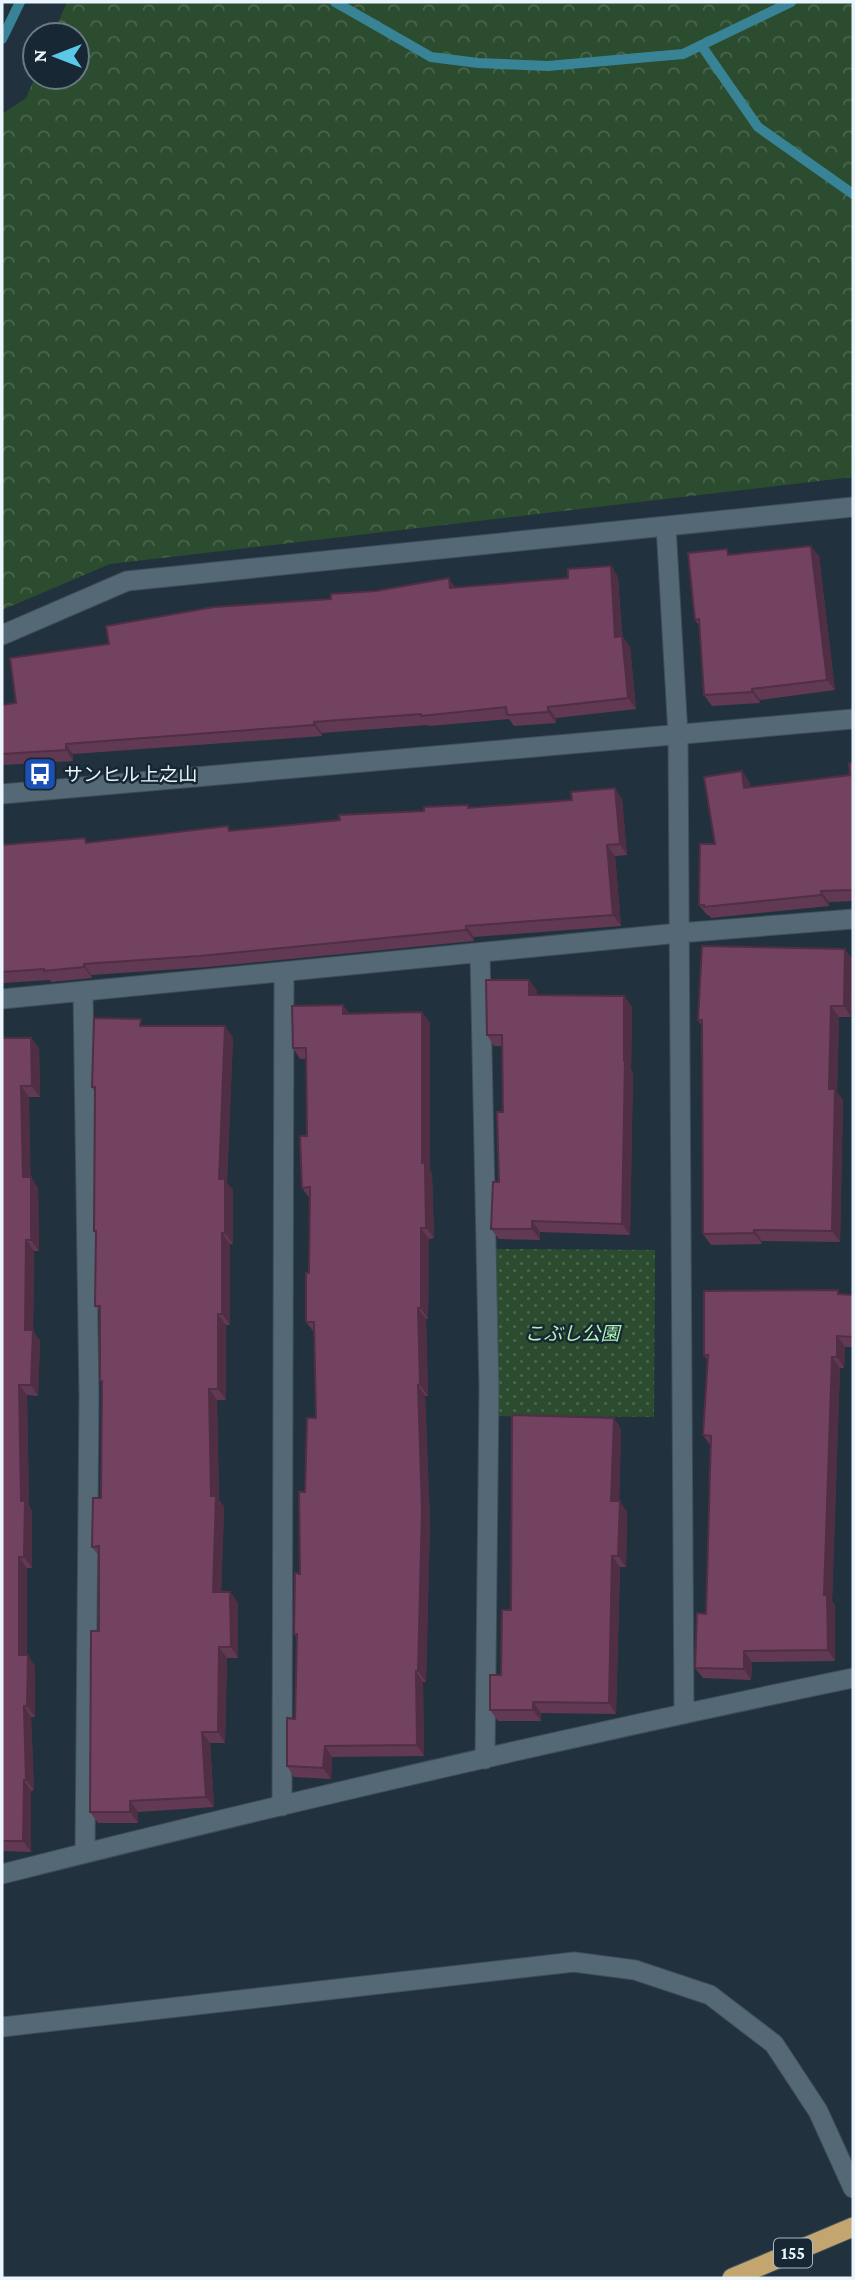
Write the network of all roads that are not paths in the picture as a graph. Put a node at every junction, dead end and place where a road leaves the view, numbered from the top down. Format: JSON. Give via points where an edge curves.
{"nodes":[{"id":1,"x":853,"y":507,"type":"edge"},
{"id":2,"x":666,"y":526,"type":"junction"},
{"id":3,"x":2,"y":635,"type":"edge"},
{"id":4,"x":853,"y":719,"type":"edge"},
{"id":5,"x":678,"y":735,"type":"junction"},
{"id":6,"x":2,"y":794,"type":"edge"},
{"id":7,"x":853,"y":919,"type":"edge"},
{"id":8,"x":679,"y":933,"type":"junction"},
{"id":9,"x":480,"y":954,"type":"junction"},
{"id":10,"x":284,"y":973,"type":"junction"},
{"id":11,"x":83,"y":991,"type":"junction"},
{"id":12,"x":2,"y":999,"type":"edge"},
{"id":13,"x":853,"y":1678,"type":"edge"},
{"id":14,"x":684,"y":1713,"type":"junction"},
{"id":15,"x":485,"y":1759,"type":"junction"},
{"id":16,"x":282,"y":1805,"type":"junction"},
{"id":17,"x":85,"y":1853,"type":"junction"},
{"id":18,"x":2,"y":1874,"type":"edge"},
{"id":19,"x":2,"y":2027,"type":"edge"},
{"id":20,"x":853,"y":2188,"type":"edge"},
{"id":21,"x":853,"y":2227,"type":"edge"},
{"id":22,"x":732,"y":2278,"type":"edge"}],
"edges":[{"from":1,"to":2,"type":"street"},
{"from":2,"to":3,"type":"street","via":[[127,581]]},
{"from":2,"to":5,"type":"street"},
{"from":4,"to":5,"type":"street"},
{"from":5,"to":6,"type":"street"},
{"from":5,"to":8,"type":"street"},
{"from":7,"to":8,"type":"street"},
{"from":8,"to":9,"type":"street"},
{"from":8,"to":14,"type":"street"},
{"from":9,"to":10,"type":"street"},
{"from":9,"to":15,"type":"street","via":[[489,1388]]},
{"from":10,"to":11,"type":"street"},
{"from":10,"to":16,"type":"street"},
{"from":11,"to":12,"type":"street"},
{"from":11,"to":17,"type":"street","via":[[89,1396]]},
{"from":13,"to":14,"type":"street"},
{"from":14,"to":15,"type":"street"},
{"from":15,"to":16,"type":"street"},
{"from":16,"to":17,"type":"street"},
{"from":17,"to":18,"type":"street"},
{"from":19,"to":20,"type":"street","via":[[574,1962],[635,1970],[710,1995],[774,2044],[818,2112]]},
{"from":21,"to":22,"type":"highway","number":"155"}]}
